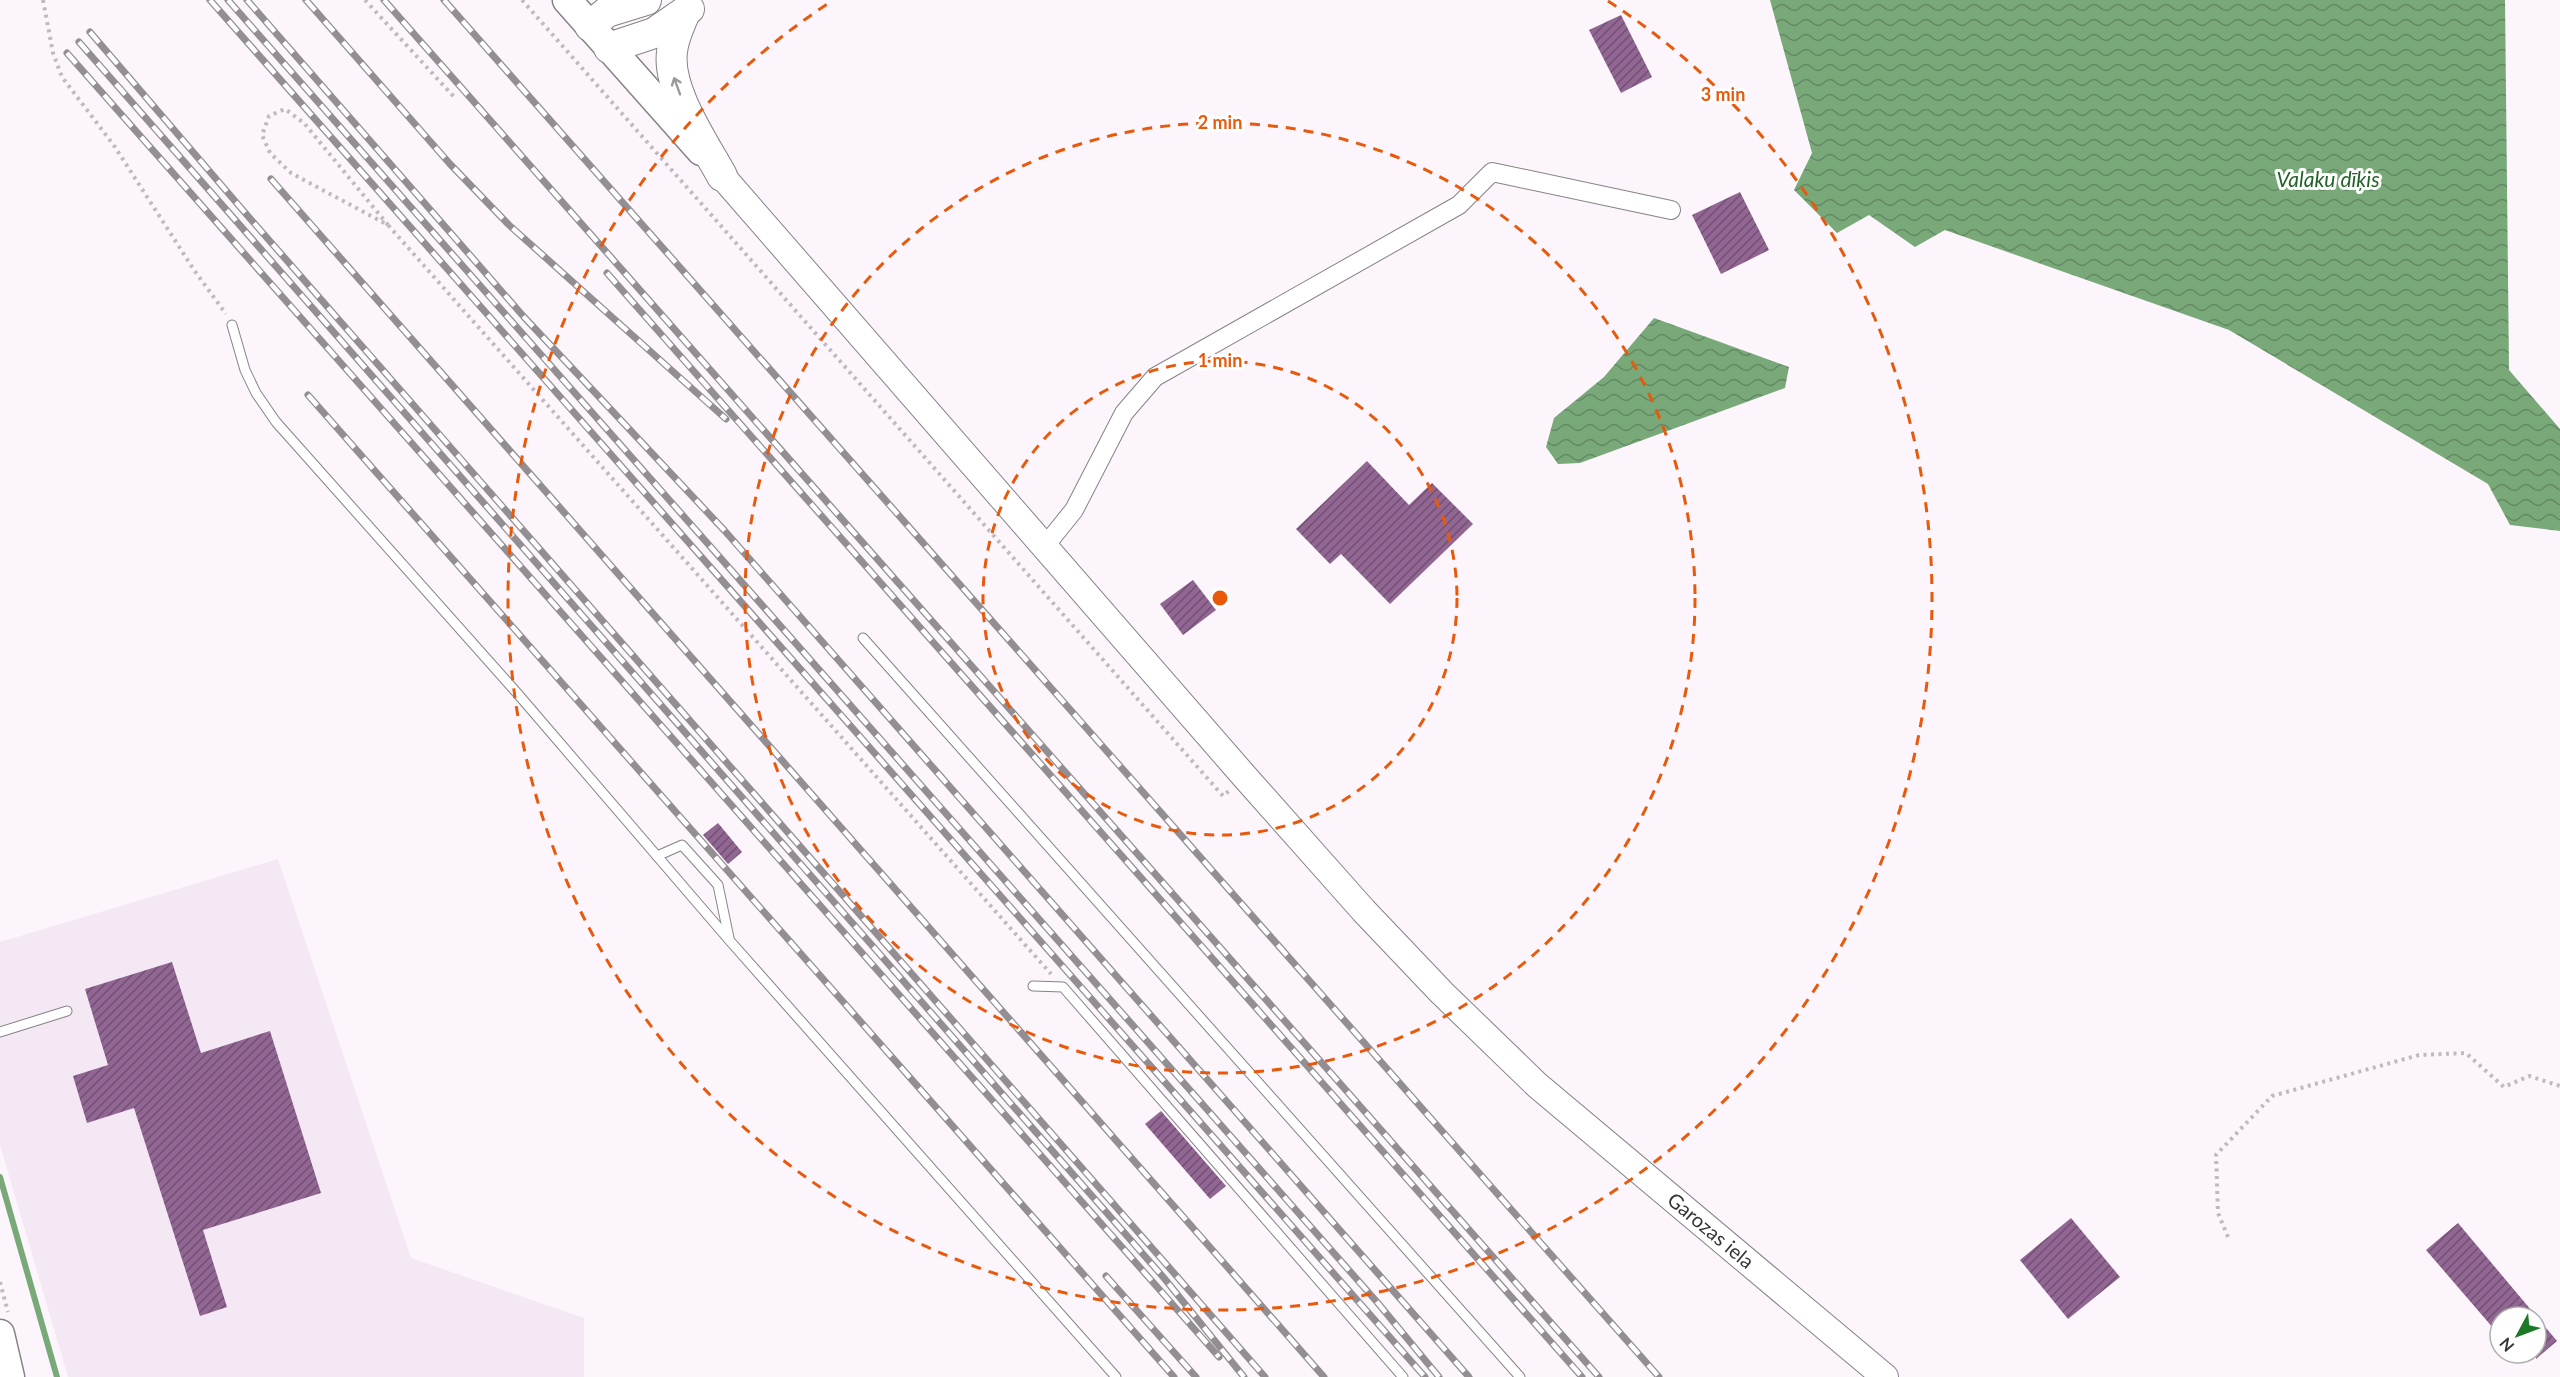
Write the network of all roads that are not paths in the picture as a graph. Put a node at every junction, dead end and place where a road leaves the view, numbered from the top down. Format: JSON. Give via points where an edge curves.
{"nodes":[{"id":1,"x":567,"y":0,"type":"edge"},
{"id":2,"x":646,"y":0,"type":"edge"},
{"id":3,"x":693,"y":6,"type":"edge"},
{"id":4,"x":600,"y":37,"type":"junction"},
{"id":5,"x":722,"y":176,"type":"junction"},
{"id":6,"x":1671,"y":210,"type":"dead end"},
{"id":7,"x":232,"y":325,"type":"road end"},
{"id":8,"x":1045,"y":546,"type":"junction"},
{"id":9,"x":863,"y":638,"type":"dead end"},
{"id":10,"x":657,"y":856,"type":"junction"},
{"id":11,"x":730,"y":941,"type":"junction"},
{"id":12,"x":1033,"y":986,"type":"dead end"},
{"id":13,"x":67,"y":1011,"type":"dead end"},
{"id":14,"x":0,"y":1032,"type":"edge"},
{"id":15,"x":0,"y":1334,"type":"edge"},
{"id":16,"x":10,"y":1377,"type":"edge"},
{"id":17,"x":1116,"y":1377,"type":"edge"},
{"id":18,"x":1403,"y":1377,"type":"edge"},
{"id":19,"x":1520,"y":1377,"type":"edge"},
{"id":20,"x":1885,"y":1377,"type":"edge"}],
"edges":[{"from":1,"to":4,"type":"main road"},
{"from":2,"to":4,"type":"highway","via":[[607,12]]},
{"from":3,"to":4,"type":"highway","via":[[654,33]]},
{"from":5,"to":3,"type":"highway","one_way":true,"via":[[674,78],[671,53]]},
{"from":4,"to":5,"type":"main road"},
{"from":5,"to":8,"type":"main road","name":"Garozas iela"},
{"from":6,"to":8,"type":"street","via":[[1492,172],[1459,205],[1155,377],[1124,413],[1074,510]]},
{"from":7,"to":10,"type":"lane","via":[[245,370],[276,422]]},
{"from":8,"to":20,"type":"main road","name":"Garozas iela","via":[[1364,911],[1442,993],[1537,1085]]},
{"from":9,"to":19,"type":"lane"},
{"from":10,"to":11,"type":"lane"},
{"from":10,"to":11,"type":"lane","via":[[682,845],[718,885]]},
{"from":11,"to":17,"type":"lane"},
{"from":12,"to":18,"type":"lane","via":[[1063,987]]},
{"from":13,"to":14,"type":"lane"},
{"from":15,"to":16,"type":"main road"}]}
